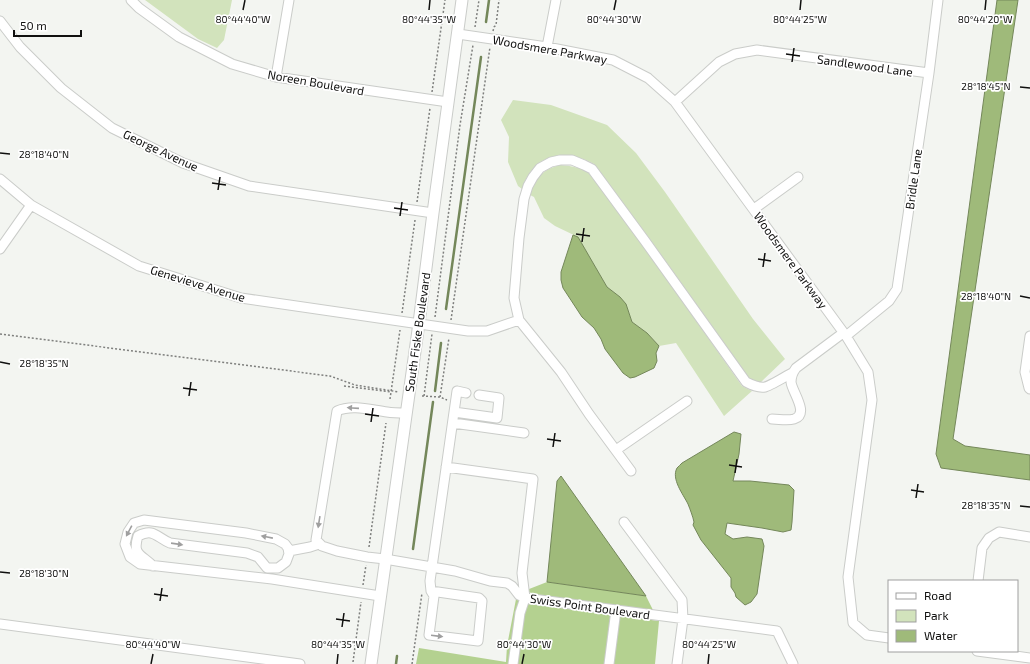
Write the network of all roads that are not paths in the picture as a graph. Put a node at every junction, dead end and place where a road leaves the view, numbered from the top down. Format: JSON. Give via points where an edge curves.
{"nodes":[{"id":1,"x":130,"y":0,"type":"edge"},
{"id":2,"x":289,"y":0,"type":"edge"},
{"id":3,"x":462,"y":0,"type":"edge"},
{"id":4,"x":556,"y":0,"type":"edge"},
{"id":5,"x":938,"y":0,"type":"edge"},
{"id":6,"x":0,"y":21,"type":"edge"},
{"id":7,"x":458,"y":34,"type":"junction"},
{"id":8,"x":547,"y":47,"type":"junction"},
{"id":9,"x":929,"y":73,"type":"junction"},
{"id":10,"x":276,"y":77,"type":"junction"},
{"id":11,"x":448,"y":102,"type":"junction"},
{"id":12,"x":675,"y":102,"type":"junction"},
{"id":13,"x":798,"y":177,"type":"dead end"},
{"id":14,"x":0,"y":179,"type":"edge"},
{"id":15,"x":31,"y":205,"type":"junction"},
{"id":16,"x":754,"y":209,"type":"junction"},
{"id":17,"x":433,"y":213,"type":"junction"},
{"id":18,"x":0,"y":249,"type":"edge"},
{"id":19,"x":519,"y":320,"type":"junction"},
{"id":20,"x":419,"y":324,"type":"junction"},
{"id":21,"x":845,"y":335,"type":"junction"},
{"id":22,"x":1030,"y":336,"type":"edge"},
{"id":23,"x":792,"y":373,"type":"junction"},
{"id":24,"x":1030,"y":388,"type":"edge"},
{"id":25,"x":466,"y":393,"type":"dead end"},
{"id":26,"x":479,"y":395,"type":"dead end"},
{"id":27,"x":687,"y":401,"type":"dead end"},
{"id":28,"x":454,"y":412,"type":"junction"},
{"id":29,"x":406,"y":413,"type":"junction"},
{"id":30,"x":772,"y":419,"type":"dead end"},
{"id":31,"x":452,"y":422,"type":"junction"},
{"id":32,"x":524,"y":433,"type":"dead end"},
{"id":33,"x":616,"y":450,"type":"junction"},
{"id":34,"x":446,"y":467,"type":"junction"},
{"id":35,"x":631,"y":471,"type":"dead end"},
{"id":36,"x":624,"y":522,"type":"dead end"},
{"id":37,"x":1030,"y":536,"type":"edge"},
{"id":38,"x":319,"y":544,"type":"junction"},
{"id":39,"x":289,"y":551,"type":"junction"},
{"id":40,"x":385,"y":558,"type":"junction"},
{"id":41,"x":153,"y":566,"type":"junction"},
{"id":42,"x":432,"y":567,"type":"junction"},
{"id":43,"x":978,"y":580,"type":"edge"},
{"id":44,"x":431,"y":591,"type":"junction"},
{"id":45,"x":380,"y":596,"type":"junction"},
{"id":46,"x":525,"y":598,"type":"junction"},
{"id":47,"x":616,"y":610,"type":"junction"},
{"id":48,"x":683,"y":619,"type":"junction"},
{"id":49,"x":0,"y":624,"type":"edge"},
{"id":50,"x":888,"y":638,"type":"edge"},
{"id":51,"x":985,"y":652,"type":"edge"},
{"id":52,"x":1030,"y":658,"type":"edge"},
{"id":53,"x":300,"y":664,"type":"edge"},
{"id":54,"x":371,"y":664,"type":"edge"},
{"id":55,"x":513,"y":664,"type":"edge"},
{"id":56,"x":609,"y":664,"type":"edge"},
{"id":57,"x":677,"y":664,"type":"edge"},
{"id":58,"x":793,"y":664,"type":"edge"}],
"edges":[{"from":1,"to":10,"type":"street","name":"Noreen Boulevard","via":[[179,37],[232,64]]},
{"from":2,"to":10,"type":"street"},
{"from":3,"to":7,"type":"main road","name":"South Fiske Boulevard"},
{"from":4,"to":8,"type":"street"},
{"from":5,"to":9,"type":"street","name":"Bridle Lane"},
{"from":6,"to":17,"type":"street","name":"George Avenue","via":[[20,46],[61,88],[112,128],[183,163],[249,186]]},
{"from":7,"to":8,"type":"street","name":"Woodsmere Parkway"},
{"from":7,"to":11,"type":"main road","name":"South Fiske Boulevard"},
{"from":8,"to":12,"type":"street","name":"Woodsmere Parkway","via":[[613,60],[648,78]]},
{"from":9,"to":12,"type":"street","name":"Sandlewood Lane","via":[[758,50],[735,54],[719,62]]},
{"from":9,"to":21,"type":"street","name":"Bridle Lane","via":[[897,289],[889,301]]},
{"from":10,"to":11,"type":"street","name":"Noreen Boulevard"},
{"from":11,"to":17,"type":"main road","name":"South Fiske Boulevard"},
{"from":12,"to":16,"type":"street","name":"Woodsmere Parkway"},
{"from":13,"to":16,"type":"street"},
{"from":14,"to":15,"type":"street","name":"Genevieve Avenue"},
{"from":15,"to":18,"type":"street"},
{"from":15,"to":20,"type":"street","name":"Genevieve Avenue","via":[[139,266],[241,298]]},
{"from":16,"to":21,"type":"street","name":"Woodsmere Parkway"},
{"from":17,"to":20,"type":"main road","name":"South Fiske Boulevard"},
{"from":19,"to":20,"type":"street","name":"Genevieve Avenue","via":[[487,331]]},
{"from":19,"to":23,"type":"street","name":"Bridle Lane","via":[[514,298],[519,238],[528,186],[540,168],[551,162],[572,160],[592,169],[746,382],[757,387],[766,387]]},
{"from":19,"to":33,"type":"street","via":[[561,372]]},
{"from":20,"to":29,"type":"main road","name":"South Fiske Boulevard"},
{"from":21,"to":23,"type":"street","name":"Bridle Lane"},
{"from":21,"to":50,"type":"street","name":"Woodsmere Parkway","via":[[868,372],[872,400],[848,577],[853,623],[867,635]]},
{"from":22,"to":24,"type":"street","via":[[1025,372]]},
{"from":23,"to":30,"type":"street","via":[[791,382],[799,401],[800,413],[792,420]]},
{"from":25,"to":28,"type":"street","via":[[457,392]]},
{"from":26,"to":28,"type":"street","via":[[499,398],[497,418]]},
{"from":27,"to":33,"type":"street"},
{"from":28,"to":31,"type":"street"},
{"from":29,"to":38,"type":"street","one_way":true,"via":[[344,408],[337,411],[316,540]]},
{"from":29,"to":40,"type":"main road","name":"South Fiske Boulevard"},
{"from":31,"to":32,"type":"street"},
{"from":31,"to":34,"type":"street"},
{"from":33,"to":35,"type":"street"},
{"from":34,"to":42,"type":"street"},
{"from":34,"to":46,"type":"street","via":[[533,479],[522,573]]},
{"from":36,"to":48,"type":"street","via":[[682,600]]},
{"from":37,"to":43,"type":"street","via":[[999,532],[989,538],[982,548]]},
{"from":38,"to":39,"type":"street"},
{"from":38,"to":40,"type":"street","name":"Swiss Point Boulevard","via":[[337,551]]},
{"from":41,"to":39,"type":"street","one_way":true,"via":[[137,553],[135,545],[138,536],[146,532],[152,532],[170,543],[248,553],[258,557],[267,568],[278,568],[286,562]]},
{"from":39,"to":41,"type":"street","one_way":true,"via":[[285,544],[276,539],[246,533],[144,520],[134,523],[125,544],[130,557],[140,564]]},
{"from":40,"to":42,"type":"street","name":"Swiss Point Boulevard"},
{"from":40,"to":45,"type":"main road","name":"South Fiske Boulevard"},
{"from":41,"to":45,"type":"street","via":[[272,579]]},
{"from":42,"to":44,"type":"street"},
{"from":42,"to":46,"type":"street","name":"Swiss Point Boulevard","via":[[507,583]]},
{"from":44,"to":44,"type":"street","one_way":true,"via":[[434,596],[429,635],[478,641],[482,601],[479,598]]},
{"from":45,"to":54,"type":"main road","name":"South Fiske Boulevard"},
{"from":46,"to":47,"type":"street","name":"Swiss Point Boulevard"},
{"from":46,"to":55,"type":"street","via":[[520,613]]},
{"from":47,"to":48,"type":"street","name":"Swiss Point Boulevard"},
{"from":47,"to":56,"type":"street"},
{"from":48,"to":57,"type":"street"},
{"from":48,"to":58,"type":"street","name":"Swiss Point Boulevard","via":[[777,631]]},
{"from":49,"to":53,"type":"street"},
{"from":51,"to":52,"type":"street"}]}
